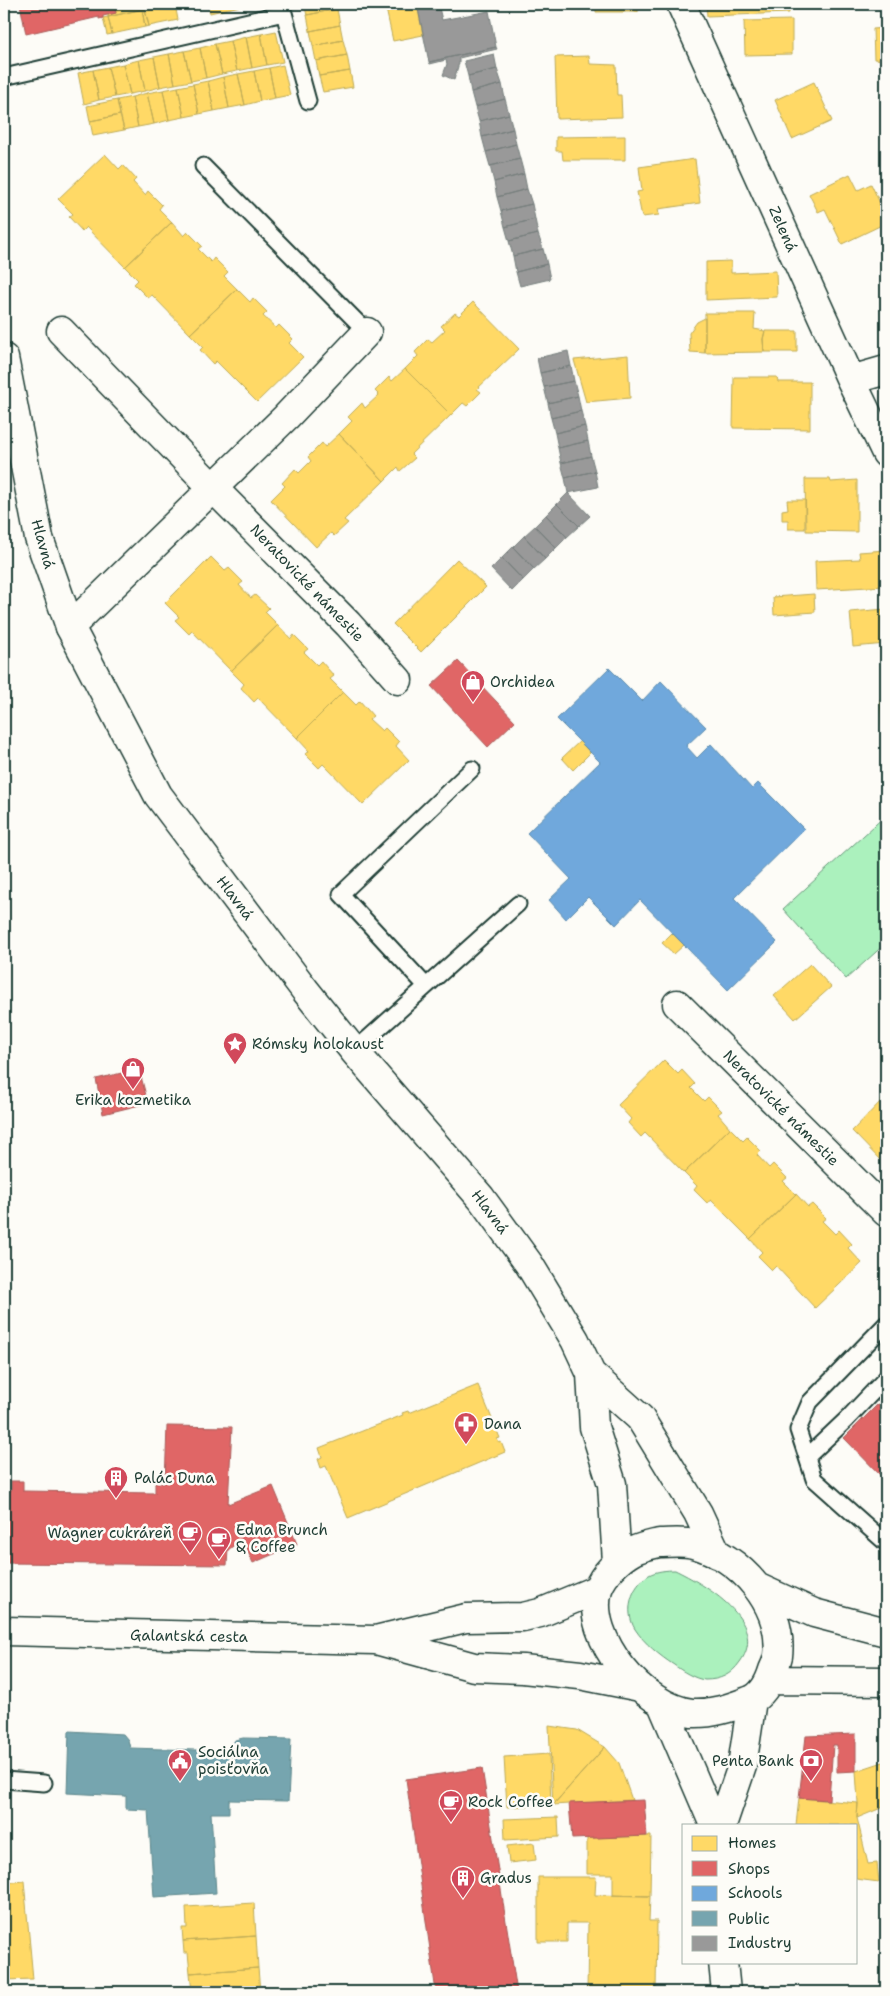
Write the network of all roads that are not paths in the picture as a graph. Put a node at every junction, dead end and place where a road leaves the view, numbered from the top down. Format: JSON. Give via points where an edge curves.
{"nodes":[{"id":1,"x":681,"y":4,"type":"edge"},
{"id":2,"x":4,"y":77,"type":"edge"},
{"id":3,"x":308,"y":101,"type":"dead end"},
{"id":4,"x":203,"y":166,"type":"dead end"},
{"id":5,"x":61,"y":330,"type":"dead end"},
{"id":6,"x":367,"y":332,"type":"joint"},
{"id":7,"x":4,"y":358,"type":"edge"},
{"id":8,"x":886,"y":370,"type":"edge"},
{"id":9,"x":851,"y":380,"type":"junction"},
{"id":10,"x":886,"y":453,"type":"edge"},
{"id":11,"x":213,"y":488,"type":"junction"},
{"id":12,"x":70,"y":627,"type":"junction"},
{"id":13,"x":398,"y":680,"type":"dead end"},
{"id":14,"x":472,"y":769,"type":"dead end"},
{"id":15,"x":518,"y":904,"type":"dead end"},
{"id":16,"x":426,"y":986,"type":"junction"},
{"id":17,"x":677,"y":1004,"type":"dead end"},
{"id":18,"x":354,"y":1052,"type":"junction"},
{"id":19,"x":886,"y":1212,"type":"edge"},
{"id":20,"x":886,"y":1324,"type":"edge"},
{"id":21,"x":591,"y":1374,"type":"junction"},
{"id":22,"x":886,"y":1378,"type":"edge"},
{"id":23,"x":807,"y":1457,"type":"junction"},
{"id":24,"x":886,"y":1543,"type":"edge"},
{"id":25,"x":717,"y":1554,"type":"junction"},
{"id":26,"x":617,"y":1562,"type":"junction"},
{"id":27,"x":759,"y":1588,"type":"junction"},
{"id":28,"x":598,"y":1589,"type":"junction"},
{"id":29,"x":4,"y":1632,"type":"edge"},
{"id":30,"x":886,"y":1632,"type":"edge"},
{"id":31,"x":375,"y":1640,"type":"junction"},
{"id":32,"x":886,"y":1681,"type":"edge"},
{"id":33,"x":640,"y":1687,"type":"junction"},
{"id":34,"x":761,"y":1690,"type":"junction"},
{"id":35,"x":662,"y":1704,"type":"junction"},
{"id":36,"x":4,"y":1780,"type":"edge"},
{"id":37,"x":44,"y":1783,"type":"dead end"},
{"id":38,"x":714,"y":1824,"type":"edge"},
{"id":39,"x":722,"y":1824,"type":"edge"},
{"id":40,"x":723,"y":1964,"type":"edge"},
{"id":41,"x":726,"y":1992,"type":"edge"}],
"edges":[{"from":1,"to":9,"type":"main road","name":"Zelená"},
{"from":2,"to":3,"type":"lane","via":[[284,13]]},
{"from":4,"to":6,"type":"lane"},
{"from":5,"to":11,"type":"main road","name":"Neratovické námestie"},
{"from":6,"to":11,"type":"main road"},
{"from":7,"to":12,"type":"main road","name":"Hlavná","via":[[39,538]]},
{"from":8,"to":9,"type":"main road"},
{"from":9,"to":10,"type":"main road","name":"Zelená"},
{"from":11,"to":12,"type":"main road"},
{"from":11,"to":13,"type":"main road","name":"Neratovické námestie","via":[[348,624]]},
{"from":12,"to":18,"type":"main road","name":"Hlavná","via":[[158,796]]},
{"from":14,"to":16,"type":"lane","via":[[341,894]]},
{"from":15,"to":16,"type":"lane"},
{"from":16,"to":18,"type":"lane"},
{"from":17,"to":19,"type":"main road","name":"Neratovické námestie"},
{"from":18,"to":21,"type":"main road","name":"Hlavná","via":[[481,1198],[529,1264]]},
{"from":20,"to":23,"type":"lane","via":[[810,1402],[798,1430]]},
{"from":21,"to":25,"type":"main road","via":[[640,1418],[698,1514]]},
{"from":21,"to":26,"type":"main road","via":[[594,1426],[612,1484]]},
{"from":22,"to":23,"type":"lane"},
{"from":23,"to":24,"type":"lane","via":[[814,1479]]},
{"from":25,"to":26,"type":"main road","via":[[692,1544],[659,1543],[634,1550]]},
{"from":25,"to":27,"type":"main road","via":[[740,1569]]},
{"from":26,"to":28,"type":"main road"},
{"from":27,"to":30,"type":"main road","via":[[814,1613]]},
{"from":27,"to":34,"type":"main road","via":[[777,1630],[778,1657]]},
{"from":28,"to":31,"type":"main road","via":[[523,1617],[466,1618]]},
{"from":28,"to":33,"type":"main road","via":[[597,1617],[606,1644],[619,1665]]},
{"from":29,"to":31,"type":"main road","name":"Galantská cesta"},
{"from":31,"to":33,"type":"main road","via":[[474,1667],[580,1675]]},
{"from":32,"to":34,"type":"main road"},
{"from":33,"to":35,"type":"main road"},
{"from":34,"to":35,"type":"main road","via":[[722,1710],[692,1712]]},
{"from":34,"to":39,"type":"main road","via":[[742,1766]]},
{"from":35,"to":38,"type":"main road"},
{"from":36,"to":37,"type":"lane"},
{"from":40,"to":41,"type":"main road"}]}
